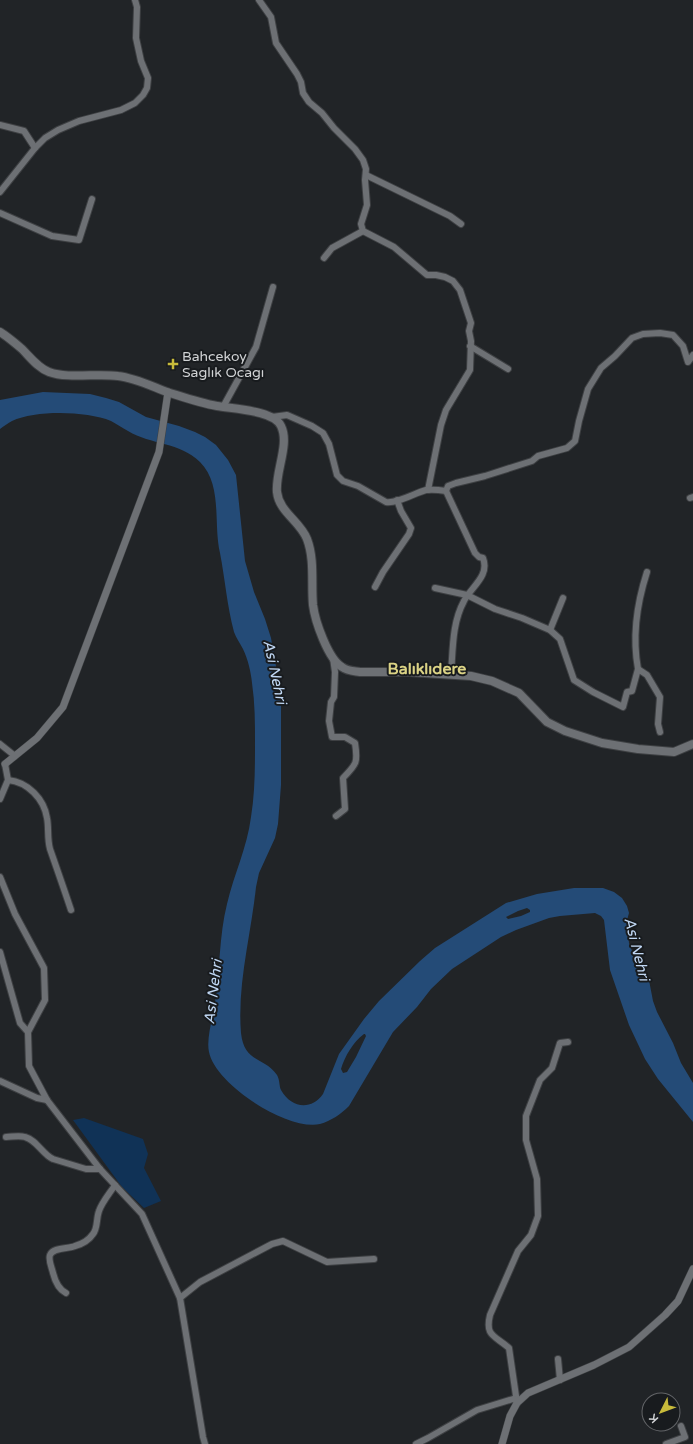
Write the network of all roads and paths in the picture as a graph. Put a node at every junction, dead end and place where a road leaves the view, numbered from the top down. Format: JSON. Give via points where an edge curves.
{"nodes":[{"id":1,"x":135,"y":0,"type":"edge"},
{"id":2,"x":259,"y":0,"type":"edge"},
{"id":3,"x":0,"y":125,"type":"edge"},
{"id":4,"x":35,"y":148,"type":"junction"},
{"id":5,"x":366,"y":175,"type":"junction"},
{"id":6,"x":0,"y":192,"type":"edge"},
{"id":7,"x":92,"y":199,"type":"dead end"},
{"id":8,"x":0,"y":213,"type":"edge"},
{"id":9,"x":461,"y":224,"type":"dead end"},
{"id":10,"x":363,"y":231,"type":"junction"},
{"id":11,"x":324,"y":258,"type":"dead end"},
{"id":12,"x":273,"y":287,"type":"dead end"},
{"id":13,"x":0,"y":332,"type":"edge"},
{"id":14,"x":470,"y":346,"type":"junction"},
{"id":15,"x":693,"y":355,"type":"edge"},
{"id":16,"x":508,"y":369,"type":"dead end"},
{"id":17,"x":168,"y":396,"type":"junction"},
{"id":18,"x":223,"y":406,"type":"junction"},
{"id":19,"x":272,"y":417,"type":"junction"},
{"id":20,"x":428,"y":490,"type":"junction"},
{"id":21,"x":446,"y":491,"type":"junction"},
{"id":22,"x":397,"y":500,"type":"junction"},
{"id":23,"x":648,"y":572,"type":"dead end"},
{"id":24,"x":374,"y":587,"type":"dead end"},
{"id":25,"x":435,"y":588,"type":"dead end"},
{"id":26,"x":467,"y":595,"type":"junction"},
{"id":27,"x":563,"y":598,"type":"dead end"},
{"id":28,"x":550,"y":630,"type":"junction"},
{"id":29,"x":333,"y":658,"type":"junction"},
{"id":30,"x":638,"y":668,"type":"junction"},
{"id":31,"x":451,"y":674,"type":"junction"},
{"id":32,"x":660,"y":732,"type":"dead end"},
{"id":33,"x":0,"y":744,"type":"edge"},
{"id":34,"x":693,"y":744,"type":"edge"},
{"id":35,"x":15,"y":756,"type":"junction"},
{"id":36,"x":5,"y":764,"type":"joint"},
{"id":37,"x":8,"y":780,"type":"junction"},
{"id":38,"x":0,"y":799,"type":"edge"},
{"id":39,"x":336,"y":816,"type":"dead end"},
{"id":40,"x":0,"y":877,"type":"edge"},
{"id":41,"x":2,"y":886,"type":"edge"},
{"id":42,"x":71,"y":910,"type":"dead end"},
{"id":43,"x":0,"y":952,"type":"edge"},
{"id":44,"x":28,"y":1032,"type":"junction"},
{"id":45,"x":568,"y":1042,"type":"dead end"},
{"id":46,"x":0,"y":1081,"type":"edge"},
{"id":47,"x":47,"y":1100,"type":"junction"},
{"id":48,"x":6,"y":1137,"type":"dead end"},
{"id":49,"x":100,"y":1169,"type":"junction"},
{"id":50,"x":115,"y":1185,"type":"junction"},
{"id":51,"x":374,"y":1259,"type":"dead end"},
{"id":52,"x":693,"y":1269,"type":"edge"},
{"id":53,"x":66,"y":1293,"type":"dead end"},
{"id":54,"x":180,"y":1298,"type":"junction"},
{"id":55,"x":558,"y":1359,"type":"dead end"},
{"id":56,"x":560,"y":1380,"type":"junction"},
{"id":57,"x":517,"y":1401,"type":"junction"},
{"id":58,"x":681,"y":1426,"type":"dead end"},
{"id":59,"x":205,"y":1444,"type":"edge"},
{"id":60,"x":416,"y":1444,"type":"edge"},
{"id":61,"x":504,"y":1444,"type":"edge"},
{"id":62,"x":666,"y":1444,"type":"edge"}],
"edges":[{"from":1,"to":4,"type":"street","via":[[136,38],[148,78],[148,88],[135,103],[58,130]]},
{"from":2,"to":5,"type":"street","via":[[271,17],[276,43],[297,74],[303,93],[364,160]]},
{"from":3,"to":4,"type":"street","via":[[24,131]]},
{"from":4,"to":6,"type":"street"},
{"from":5,"to":9,"type":"street","via":[[450,216]]},
{"from":5,"to":10,"type":"street","via":[[367,205],[361,224]]},
{"from":7,"to":8,"type":"street","via":[[79,240],[52,236]]},
{"from":10,"to":11,"type":"street","via":[[332,248]]},
{"from":10,"to":14,"type":"street","via":[[394,247],[427,276],[436,275],[453,281],[460,290],[471,323]]},
{"from":12,"to":18,"type":"street","via":[[256,348]]},
{"from":13,"to":17,"type":"main road","via":[[35,363],[50,372],[69,375],[106,374],[128,378]]},
{"from":14,"to":16,"type":"street"},
{"from":14,"to":20,"type":"street","via":[[470,370],[446,410]]},
{"from":15,"to":21,"type":"street","via":[[688,362],[683,346],[674,335],[643,334],[632,338],[602,368],[588,389],[575,441],[567,448],[538,456],[532,461],[499,472],[456,482],[448,486]]},
{"from":17,"to":18,"type":"main road"},
{"from":17,"to":35,"type":"street","via":[[159,452],[63,707],[37,738]]},
{"from":18,"to":19,"type":"main road"},
{"from":19,"to":22,"type":"street","via":[[287,415],[323,433],[338,475],[343,481],[358,486],[386,502]]},
{"from":19,"to":29,"type":"main road","via":[[281,426],[284,438],[277,481],[278,496],[282,507],[307,540],[314,613]]},
{"from":20,"to":21,"type":"street"},
{"from":20,"to":22,"type":"street"},
{"from":21,"to":26,"type":"street","via":[[475,553],[485,562],[481,578]]},
{"from":22,"to":24,"type":"street","via":[[411,528]]},
{"from":23,"to":30,"type":"street","via":[[641,596],[635,635],[634,648]]},
{"from":25,"to":26,"type":"street"},
{"from":26,"to":28,"type":"street","via":[[495,609]]},
{"from":26,"to":31,"type":"street","via":[[454,629]]},
{"from":27,"to":28,"type":"street"},
{"from":28,"to":30,"type":"street","via":[[560,639],[574,680],[623,707],[627,692],[632,692]]},
{"from":29,"to":31,"type":"main road","via":[[342,667],[352,671]]},
{"from":29,"to":39,"type":"street","via":[[334,697],[329,721],[332,737],[345,737],[355,743],[357,758],[353,769],[343,778],[345,809]]},
{"from":30,"to":32,"type":"street","via":[[647,675],[660,697]]},
{"from":31,"to":34,"type":"main road","via":[[492,681],[509,688],[519,693],[542,718],[555,727],[602,743],[674,752]]},
{"from":33,"to":35,"type":"street"},
{"from":35,"to":36,"type":"street"},
{"from":36,"to":37,"type":"street"},
{"from":37,"to":38,"type":"street"},
{"from":37,"to":42,"type":"street","via":[[17,781],[31,790],[45,810],[48,841]]},
{"from":40,"to":41,"type":"street"},
{"from":41,"to":44,"type":"street","via":[[44,968],[45,1000]]},
{"from":43,"to":44,"type":"street","via":[[20,1023]]},
{"from":44,"to":47,"type":"street","via":[[29,1066]]},
{"from":45,"to":57,"type":"street","via":[[560,1043],[552,1068],[540,1080],[526,1116],[526,1140],[537,1179],[538,1216],[531,1235],[518,1251],[490,1314],[488,1326],[490,1334],[509,1348]]},
{"from":46,"to":47,"type":"street"},
{"from":47,"to":49,"type":"street"},
{"from":48,"to":49,"type":"street","via":[[26,1137],[48,1157],[86,1168]]},
{"from":49,"to":50,"type":"street"},
{"from":50,"to":53,"type":"street","via":[[97,1214],[96,1227],[91,1237],[75,1246],[52,1251],[50,1254],[55,1279]]},
{"from":50,"to":54,"type":"street","via":[[142,1214]]},
{"from":51,"to":54,"type":"street","via":[[327,1262],[283,1241],[272,1244],[200,1282]]},
{"from":52,"to":56,"type":"street","via":[[678,1301],[666,1315],[628,1347]]},
{"from":54,"to":59,"type":"street"},
{"from":55,"to":56,"type":"street"},
{"from":56,"to":57,"type":"street","via":[[528,1393]]},
{"from":57,"to":60,"type":"street","via":[[513,1399],[477,1410]]},
{"from":57,"to":61,"type":"street","via":[[510,1416]]},
{"from":58,"to":62,"type":"street","via":[[685,1437]]}]}
